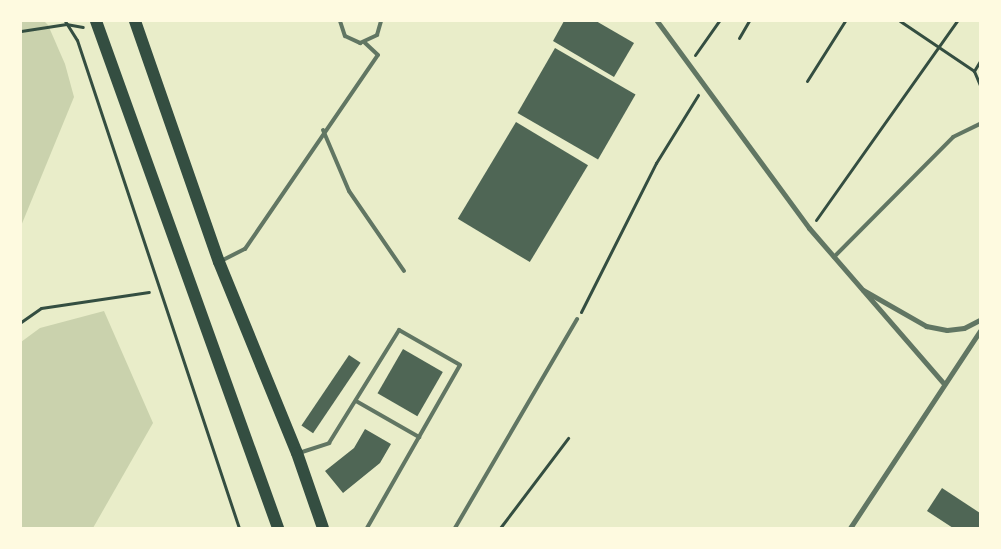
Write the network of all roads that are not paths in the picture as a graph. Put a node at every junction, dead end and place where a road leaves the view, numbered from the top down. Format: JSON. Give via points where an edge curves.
{"nodes":[{"id":1,"x":135,"y":21,"type":"edge"},
{"id":2,"x":340,"y":21,"type":"edge"},
{"id":3,"x":381,"y":21,"type":"edge"},
{"id":4,"x":657,"y":21,"type":"edge"},
{"id":5,"x":98,"y":25,"type":"edge"},
{"id":6,"x":365,"y":43,"type":"junction"},
{"id":7,"x":980,"y":124,"type":"edge"},
{"id":8,"x":324,"y":130,"type":"junction"},
{"id":9,"x":834,"y":258,"type":"junction"},
{"id":10,"x":219,"y":262,"type":"junction"},
{"id":11,"x":404,"y":270,"type":"dead end"},
{"id":12,"x":859,"y":287,"type":"junction"},
{"id":13,"x":578,"y":319,"type":"road end"},
{"id":14,"x":980,"y":320,"type":"edge"},
{"id":15,"x":980,"y":331,"type":"edge"},
{"id":16,"x":944,"y":384,"type":"junction"},
{"id":17,"x":356,"y":401,"type":"junction"},
{"id":18,"x":419,"y":437,"type":"junction"},
{"id":19,"x":297,"y":453,"type":"junction"},
{"id":20,"x":278,"y":528,"type":"edge"},
{"id":21,"x":323,"y":528,"type":"edge"},
{"id":22,"x":367,"y":528,"type":"edge"},
{"id":23,"x":455,"y":528,"type":"edge"},
{"id":24,"x":850,"y":528,"type":"edge"}],
"edges":[{"from":1,"to":10,"type":"main road"},
{"from":2,"to":6,"type":"lane","via":[[345,36],[353,42]]},
{"from":3,"to":6,"type":"lane","via":[[377,35]]},
{"from":4,"to":9,"type":"street"},
{"from":5,"to":20,"type":"main road"},
{"from":6,"to":8,"type":"lane","via":[[378,55]]},
{"from":7,"to":9,"type":"lane","via":[[953,138]]},
{"from":8,"to":10,"type":"lane","via":[[245,249]]},
{"from":8,"to":11,"type":"lane","via":[[349,191]]},
{"from":9,"to":12,"type":"street"},
{"from":10,"to":19,"type":"main road"},
{"from":12,"to":14,"type":"street","via":[[926,326],[948,330],[964,328]]},
{"from":12,"to":16,"type":"street"},
{"from":13,"to":23,"type":"lane"},
{"from":15,"to":16,"type":"street"},
{"from":16,"to":24,"type":"street"},
{"from":17,"to":18,"type":"lane"},
{"from":17,"to":18,"type":"lane","via":[[399,330],[460,365]]},
{"from":17,"to":19,"type":"lane","via":[[329,444]]},
{"from":18,"to":22,"type":"lane"},
{"from":19,"to":21,"type":"main road"}]}
